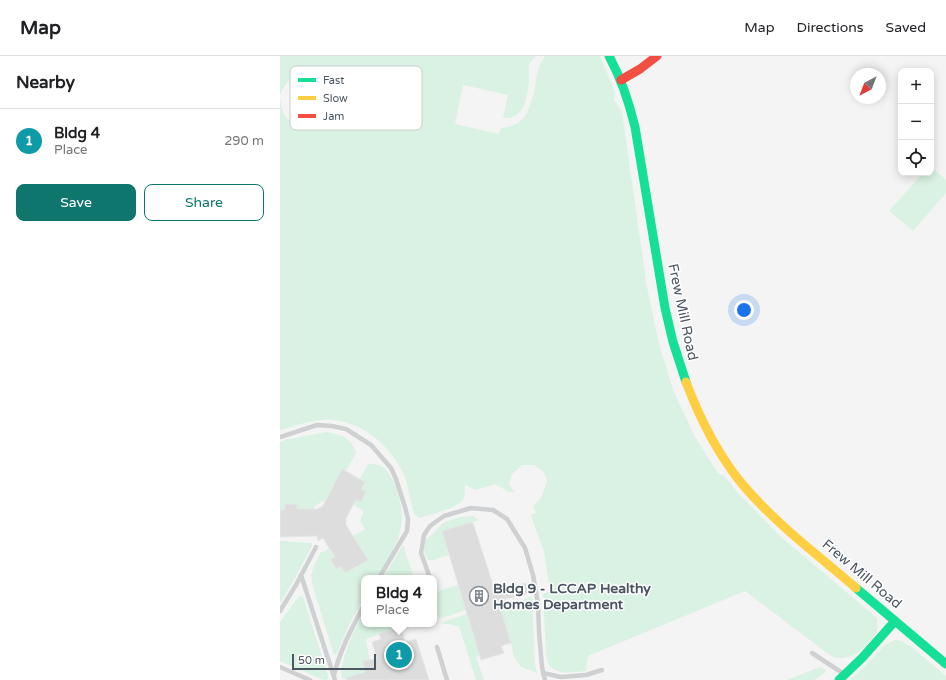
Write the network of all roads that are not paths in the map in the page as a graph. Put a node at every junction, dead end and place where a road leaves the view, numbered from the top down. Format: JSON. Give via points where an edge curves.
{"nodes":[{"id":1,"x":609,"y":56,"type":"edge"},
{"id":2,"x":657,"y":56,"type":"edge"},
{"id":3,"x":620,"y":80,"type":"junction"},
{"id":4,"x":280,"y":438,"type":"edge"},
{"id":5,"x":316,"y":547,"type":"dead end"},
{"id":6,"x":301,"y":575,"type":"junction"},
{"id":7,"x":382,"y":575,"type":"edge"},
{"id":8,"x":429,"y":575,"type":"edge"},
{"id":9,"x":280,"y":611,"type":"edge"},
{"id":10,"x":361,"y":611,"type":"edge"},
{"id":11,"x":895,"y":621,"type":"junction"},
{"id":12,"x":437,"y":647,"type":"dead end"},
{"id":13,"x":812,"y":653,"type":"dead end"},
{"id":14,"x":946,"y":664,"type":"edge"},
{"id":15,"x":280,"y":667,"type":"edge"},
{"id":16,"x":602,"y":670,"type":"dead end"},
{"id":17,"x":543,"y":673,"type":"junction"},
{"id":18,"x":334,"y":675,"type":"junction"},
{"id":19,"x":842,"y":677,"type":"edge"},
{"id":20,"x":310,"y":680,"type":"edge"},
{"id":21,"x":335,"y":680,"type":"edge"},
{"id":22,"x":447,"y":680,"type":"edge"},
{"id":23,"x":545,"y":680,"type":"edge"}],
"edges":[{"from":1,"to":3,"type":"street","name":"Frew Mill Road"},
{"from":2,"to":3,"type":"street"},
{"from":3,"to":11,"type":"street","name":"Frew Mill Road","via":[[634,127],[672,342],[682,374],[708,432],[724,459],[765,509]]},
{"from":4,"to":7,"type":"lane","via":[[317,425],[346,429],[371,445],[391,468],[405,507],[407,531]]},
{"from":5,"to":6,"type":"lane"},
{"from":6,"to":9,"type":"lane"},
{"from":6,"to":18,"type":"lane"},
{"from":8,"to":17,"type":"lane","via":[[421,553],[424,535],[430,526],[444,516],[471,508],[493,510],[507,519],[525,548],[533,575],[538,603]]},
{"from":10,"to":18,"type":"lane","via":[[340,655]]},
{"from":11,"to":14,"type":"street","name":"Frew Mill Road"},
{"from":11,"to":19,"type":"street"},
{"from":12,"to":22,"type":"lane"},
{"from":13,"to":19,"type":"lane"},
{"from":15,"to":20,"type":"lane"},
{"from":16,"to":17,"type":"lane","via":[[586,676]]},
{"from":17,"to":23,"type":"lane"},
{"from":18,"to":21,"type":"lane"}]}
